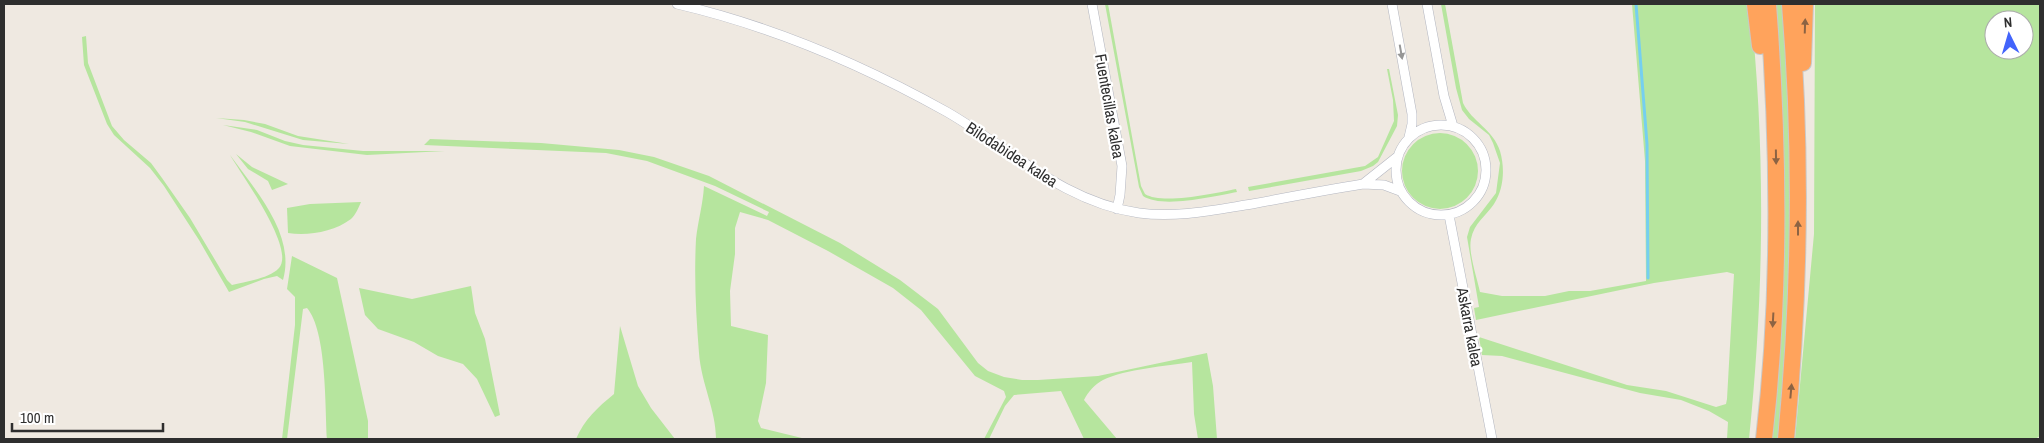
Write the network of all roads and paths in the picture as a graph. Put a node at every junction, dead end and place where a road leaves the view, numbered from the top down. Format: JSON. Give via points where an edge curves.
{"nodes":[{"id":1,"x":678,"y":4,"type":"edge"},
{"id":2,"x":1092,"y":4,"type":"edge"},
{"id":3,"x":1392,"y":4,"type":"edge"},
{"id":4,"x":1427,"y":4,"type":"edge"},
{"id":5,"x":1755,"y":4,"type":"edge"},
{"id":6,"x":1768,"y":4,"type":"edge"},
{"id":7,"x":1790,"y":4,"type":"edge"},
{"id":8,"x":1806,"y":4,"type":"edge"},
{"id":9,"x":1775,"y":124,"type":"junction"},
{"id":10,"x":1453,"y":126,"type":"junction"},
{"id":11,"x":1409,"y":137,"type":"junction"},
{"id":12,"x":1397,"y":157,"type":"junction"},
{"id":13,"x":1363,"y":184,"type":"junction"},
{"id":14,"x":1400,"y":191,"type":"junction"},
{"id":15,"x":1798,"y":197,"type":"junction"},
{"id":16,"x":1117,"y":209,"type":"junction"},
{"id":17,"x":1449,"y":215,"type":"junction"},
{"id":18,"x":1492,"y":439,"type":"edge"},
{"id":19,"x":1764,"y":439,"type":"edge"},
{"id":20,"x":1786,"y":439,"type":"edge"}],
"edges":[{"from":1,"to":16,"type":"street","name":"Bilodabidea kalea","via":[[768,30],[824,52],[955,117],[1057,184]]},
{"from":2,"to":16,"type":"street","name":"Fuentecillas kalea","via":[[1122,166]]},
{"from":3,"to":11,"type":"street","one_way":true,"via":[[1412,114]]},
{"from":4,"to":10,"type":"street","via":[[1444,96]]},
{"from":5,"to":9,"type":"highway","via":[[1763,70]]},
{"from":6,"to":9,"type":"highway"},
{"from":7,"to":15,"type":"highway"},
{"from":15,"to":8,"type":"highway","one_way":true},
{"from":9,"to":19,"type":"highway","one_way":true,"via":[[1774,305]]},
{"from":10,"to":11,"type":"street","via":[[1430,126]]},
{"from":10,"to":17,"type":"street","via":[[1478,144],[1486,172],[1483,187],[1475,200]]},
{"from":11,"to":12,"type":"street"},
{"from":12,"to":13,"type":"street","name":"Bilodabidea kalea"},
{"from":12,"to":14,"type":"street","via":[[1395,174]]},
{"from":13,"to":14,"type":"street","name":"Bilodabidea kalea","via":[[1384,185]]},
{"from":13,"to":16,"type":"street","name":"Bilodabidea kalea","via":[[1185,214],[1148,214]]},
{"from":14,"to":17,"type":"street","via":[[1415,208],[1426,213]]},
{"from":20,"to":15,"type":"highway","one_way":true,"via":[[1792,372]]},
{"from":17,"to":18,"type":"street","name":"Askarra kalea"}]}
